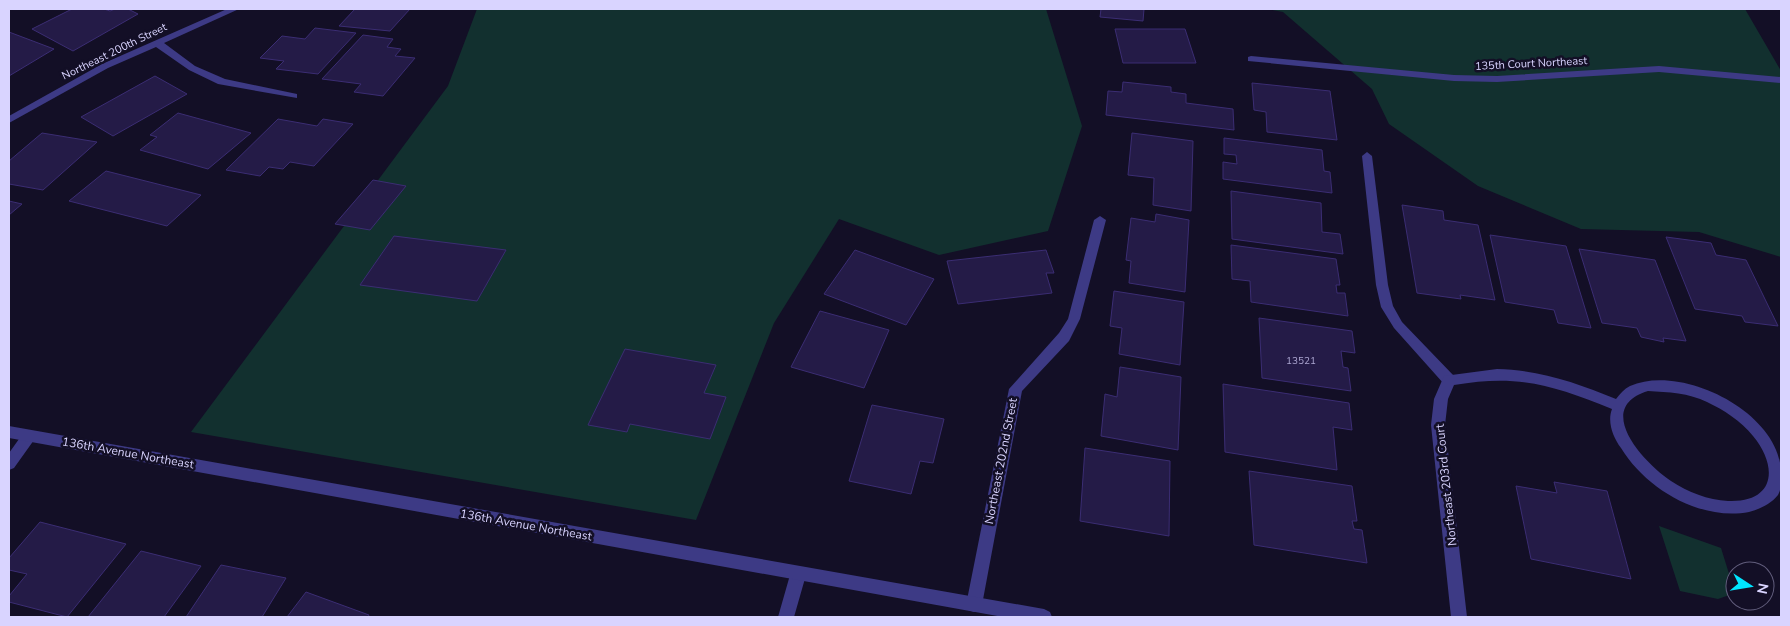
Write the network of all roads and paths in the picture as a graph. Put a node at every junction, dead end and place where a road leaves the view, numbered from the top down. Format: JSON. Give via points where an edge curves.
{"nodes":[{"id":1,"x":234,"y":9,"type":"edge"},
{"id":2,"x":157,"y":43,"type":"junction"},
{"id":3,"x":1251,"y":59,"type":"dead end"},
{"id":4,"x":1781,"y":80,"type":"edge"},
{"id":5,"x":293,"y":96,"type":"dead end"},
{"id":6,"x":9,"y":120,"type":"edge"},
{"id":7,"x":1367,"y":156,"type":"dead end"},
{"id":8,"x":1100,"y":220,"type":"dead end"},
{"id":9,"x":1449,"y":380,"type":"junction"},
{"id":10,"x":1619,"y":406,"type":"junction"},
{"id":11,"x":9,"y":432,"type":"edge"},
{"id":12,"x":28,"y":436,"type":"junction"},
{"id":13,"x":9,"y":464,"type":"edge"},
{"id":14,"x":798,"y":575,"type":"junction"},
{"id":15,"x":974,"y":605,"type":"junction"},
{"id":16,"x":786,"y":617,"type":"edge"},
{"id":17,"x":1044,"y":617,"type":"edge"},
{"id":18,"x":1459,"y":617,"type":"edge"}],
"edges":[{"from":1,"to":2,"type":"street","name":"Northeast 200th Street"},
{"from":2,"to":5,"type":"street","via":[[192,68],[222,82]]},
{"from":2,"to":6,"type":"street","name":"Northeast 200th Street","via":[[105,66]]},
{"from":3,"to":4,"type":"street","name":"135th Court Northeast","via":[[1454,78],[1497,79],[1659,69]]},
{"from":7,"to":9,"type":"street","via":[[1387,307],[1398,325]]},
{"from":8,"to":15,"type":"street","name":"Northeast 202nd Street","via":[[1074,320],[1064,337],[1016,389]]},
{"from":9,"to":10,"type":"street","via":[[1481,373],[1515,373],[1558,381]]},
{"from":9,"to":18,"type":"street","name":"Northeast 203rd Court","via":[[1438,425]]},
{"from":10,"to":10,"type":"street","via":[[1617,420],[1622,440],[1636,461],[1658,480],[1685,496],[1713,505],[1739,507],[1760,502],[1774,490],[1778,473],[1773,454],[1742,416],[1719,401],[1694,391],[1648,386],[1630,392]]},
{"from":11,"to":12,"type":"street","name":"136th Avenue Northeast"},
{"from":12,"to":13,"type":"street"},
{"from":12,"to":14,"type":"street","name":"136th Avenue Northeast"},
{"from":14,"to":15,"type":"street","name":"136th Avenue Northeast"},
{"from":14,"to":16,"type":"street"},
{"from":15,"to":17,"type":"street","name":"136th Avenue Northeast"}]}
